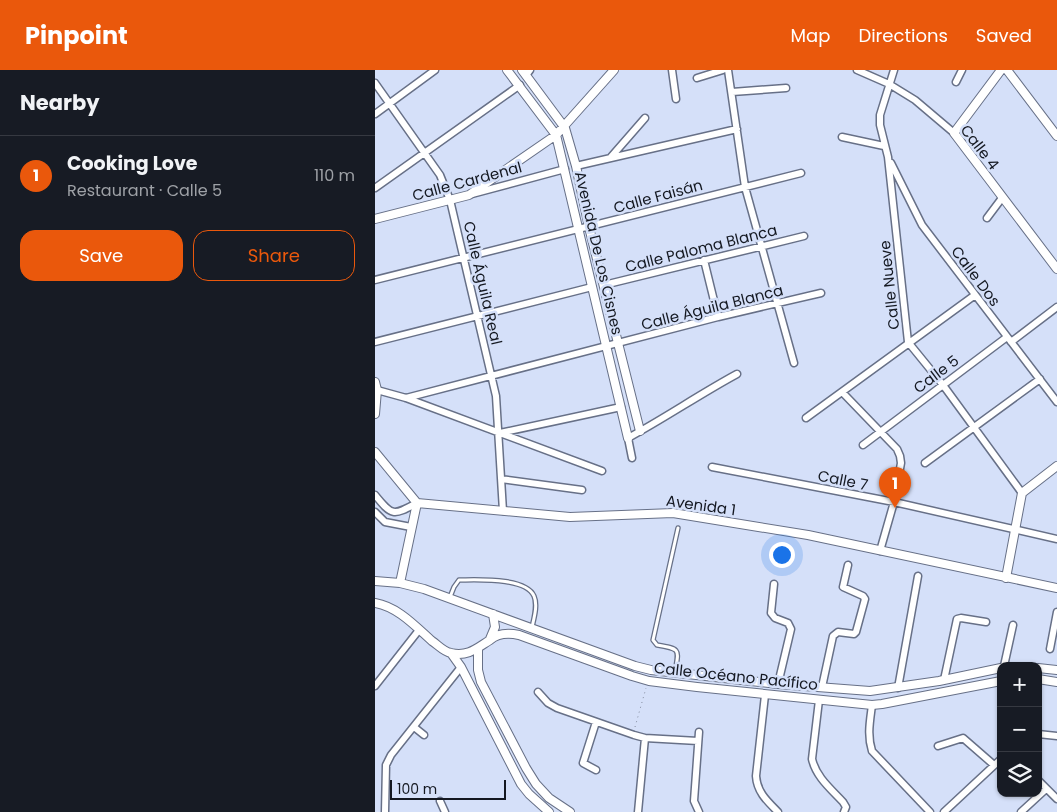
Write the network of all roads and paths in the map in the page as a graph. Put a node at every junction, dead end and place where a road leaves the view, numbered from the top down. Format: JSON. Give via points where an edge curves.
{"nodes":[{"id":1,"x":435,"y":70,"type":"edge"},
{"id":2,"x":507,"y":70,"type":"edge"},
{"id":3,"x":614,"y":70,"type":"edge"},
{"id":4,"x":672,"y":70,"type":"edge"},
{"id":5,"x":723,"y":70,"type":"edge"},
{"id":6,"x":728,"y":70,"type":"edge"},
{"id":7,"x":857,"y":70,"type":"edge"},
{"id":8,"x":894,"y":70,"type":"edge"},
{"id":9,"x":963,"y":70,"type":"edge"},
{"id":10,"x":1001,"y":70,"type":"edge"},
{"id":11,"x":1007,"y":70,"type":"edge"},
{"id":12,"x":526,"y":71,"type":"edge"},
{"id":13,"x":697,"y":78,"type":"dead end"},
{"id":14,"x":956,"y":82,"type":"dead end"},
{"id":15,"x":375,"y":83,"type":"edge"},
{"id":16,"x":889,"y":84,"type":"junction"},
{"id":17,"x":520,"y":85,"type":"junction"},
{"id":18,"x":786,"y":88,"type":"dead end"},
{"id":19,"x":731,"y":92,"type":"junction"},
{"id":20,"x":675,"y":99,"type":"dead end"},
{"id":21,"x":390,"y":103,"type":"junction"},
{"id":22,"x":375,"y":114,"type":"edge"},
{"id":23,"x":645,"y":118,"type":"dead end"},
{"id":24,"x":565,"y":128,"type":"junction"},
{"id":25,"x":737,"y":129,"type":"junction"},
{"id":26,"x":954,"y":134,"type":"junction"},
{"id":27,"x":556,"y":135,"type":"junction"},
{"id":28,"x":1057,"y":136,"type":"edge"},
{"id":29,"x":842,"y":137,"type":"dead end"},
{"id":30,"x":884,"y":146,"type":"junction"},
{"id":31,"x":424,"y":152,"type":"junction"},
{"id":32,"x":611,"y":157,"type":"junction"},
{"id":33,"x":888,"y":157,"type":"junction"},
{"id":34,"x":576,"y":166,"type":"junction"},
{"id":35,"x":565,"y":169,"type":"junction"},
{"id":36,"x":801,"y":173,"type":"dead end"},
{"id":37,"x":745,"y":187,"type":"junction"},
{"id":38,"x":375,"y":188,"type":"edge"},
{"id":39,"x":469,"y":196,"type":"junction"},
{"id":40,"x":1002,"y":198,"type":"junction"},
{"id":41,"x":450,"y":200,"type":"junction"},
{"id":42,"x":987,"y":218,"type":"dead end"},
{"id":43,"x":375,"y":220,"type":"edge"},
{"id":44,"x":589,"y":227,"type":"junction"},
{"id":45,"x":579,"y":230,"type":"junction"},
{"id":46,"x":804,"y":236,"type":"dead end"},
{"id":47,"x":762,"y":245,"type":"junction"},
{"id":48,"x":464,"y":258,"type":"junction"},
{"id":49,"x":704,"y":260,"type":"junction"},
{"id":50,"x":1057,"y":269,"type":"edge"},
{"id":51,"x":375,"y":280,"type":"edge"},
{"id":52,"x":604,"y":286,"type":"junction"},
{"id":53,"x":592,"y":287,"type":"junction"},
{"id":54,"x":821,"y":293,"type":"dead end"},
{"id":55,"x":975,"y":295,"type":"junction"},
{"id":56,"x":778,"y":303,"type":"junction"},
{"id":57,"x":1057,"y":308,"type":"edge"},
{"id":58,"x":477,"y":315,"type":"junction"},
{"id":59,"x":718,"y":317,"type":"junction"},
{"id":60,"x":1009,"y":339,"type":"junction"},
{"id":61,"x":375,"y":342,"type":"edge"},
{"id":62,"x":908,"y":342,"type":"junction"},
{"id":63,"x":618,"y":343,"type":"junction"},
{"id":64,"x":607,"y":346,"type":"junction"},
{"id":65,"x":794,"y":363,"type":"dead end"},
{"id":66,"x":737,"y":374,"type":"dead end"},
{"id":67,"x":492,"y":377,"type":"junction"},
{"id":68,"x":1040,"y":379,"type":"junction"},
{"id":69,"x":943,"y":385,"type":"junction"},
{"id":70,"x":376,"y":386,"type":"edge"},
{"id":71,"x":842,"y":392,"type":"junction"},
{"id":72,"x":406,"y":398,"type":"junction"},
{"id":73,"x":1057,"y":402,"type":"edge"},
{"id":74,"x":621,"y":407,"type":"junction"},
{"id":75,"x":375,"y":414,"type":"edge"},
{"id":76,"x":805,"y":418,"type":"dead end"},
{"id":77,"x":975,"y":428,"type":"junction"},
{"id":78,"x":640,"y":431,"type":"junction"},
{"id":79,"x":881,"y":432,"type":"junction"},
{"id":80,"x":499,"y":433,"type":"junction"},
{"id":81,"x":628,"y":438,"type":"junction"},
{"id":82,"x":863,"y":444,"type":"dead end"},
{"id":83,"x":375,"y":452,"type":"edge"},
{"id":84,"x":632,"y":458,"type":"dead end"},
{"id":85,"x":925,"y":463,"type":"dead end"},
{"id":86,"x":1057,"y":466,"type":"edge"},
{"id":87,"x":713,"y":467,"type":"dead end"},
{"id":88,"x":602,"y":471,"type":"dead end"},
{"id":89,"x":501,"y":478,"type":"junction"},
{"id":90,"x":582,"y":490,"type":"dead end"},
{"id":91,"x":1022,"y":493,"type":"junction"},
{"id":92,"x":375,"y":495,"type":"edge"},
{"id":93,"x":893,"y":502,"type":"junction"},
{"id":94,"x":417,"y":503,"type":"junction"},
{"id":95,"x":503,"y":511,"type":"junction"},
{"id":96,"x":375,"y":512,"type":"edge"},
{"id":97,"x":398,"y":512,"type":"junction"},
{"id":98,"x":396,"y":525,"type":"junction"},
{"id":99,"x":411,"y":527,"type":"junction"},
{"id":100,"x":678,"y":528,"type":"dead end"},
{"id":101,"x":1015,"y":529,"type":"junction"},
{"id":102,"x":1057,"y":539,"type":"edge"},
{"id":103,"x":880,"y":551,"type":"junction"},
{"id":104,"x":848,"y":565,"type":"dead end"},
{"id":105,"x":918,"y":576,"type":"dead end"},
{"id":106,"x":1006,"y":578,"type":"junction"},
{"id":107,"x":375,"y":581,"type":"edge"},
{"id":108,"x":401,"y":583,"type":"junction"},
{"id":109,"x":774,"y":584,"type":"dead end"},
{"id":110,"x":1057,"y":588,"type":"edge"},
{"id":111,"x":450,"y":598,"type":"junction"},
{"id":112,"x":375,"y":603,"type":"edge"},
{"id":113,"x":1057,"y":612,"type":"edge"},
{"id":114,"x":493,"y":614,"type":"junction"},
{"id":115,"x":987,"y":622,"type":"dead end"},
{"id":116,"x":1013,"y":624,"type":"dead end"},
{"id":117,"x":532,"y":628,"type":"junction"},
{"id":118,"x":419,"y":630,"type":"junction"},
{"id":119,"x":490,"y":639,"type":"junction"},
{"id":120,"x":478,"y":649,"type":"junction"},
{"id":121,"x":1050,"y":649,"type":"dead end"},
{"id":122,"x":451,"y":653,"type":"junction"},
{"id":123,"x":1005,"y":662,"type":"edge"},
{"id":124,"x":461,"y":667,"type":"junction"},
{"id":125,"x":1042,"y":668,"type":"edge"},
{"id":126,"x":997,"y":669,"type":"edge"},
{"id":127,"x":1057,"y":670,"type":"edge"},
{"id":128,"x":675,"y":672,"type":"junction"},
{"id":129,"x":699,"y":675,"type":"junction"},
{"id":130,"x":944,"y":680,"type":"junction"},
{"id":131,"x":1042,"y":680,"type":"edge"},
{"id":132,"x":649,"y":681,"type":"junction"},
{"id":133,"x":997,"y":682,"type":"edge"},
{"id":134,"x":1057,"y":682,"type":"edge"},
{"id":135,"x":778,"y":684,"type":"junction"},
{"id":136,"x":375,"y":686,"type":"edge"},
{"id":137,"x":697,"y":687,"type":"junction"},
{"id":138,"x":822,"y":688,"type":"junction"},
{"id":139,"x":898,"y":688,"type":"junction"},
{"id":140,"x":538,"y":692,"type":"dead end"},
{"id":141,"x":765,"y":694,"type":"junction"},
{"id":142,"x":819,"y":700,"type":"junction"},
{"id":143,"x":873,"y":704,"type":"junction"},
{"id":144,"x":596,"y":722,"type":"junction"},
{"id":145,"x":414,"y":727,"type":"junction"},
{"id":146,"x":699,"y":732,"type":"dead end"},
{"id":147,"x":1042,"y":734,"type":"edge"},
{"id":148,"x":424,"y":735,"type":"dead end"},
{"id":149,"x":634,"y":735,"type":"junction"},
{"id":150,"x":1057,"y":736,"type":"edge"},
{"id":151,"x":645,"y":738,"type":"junction"},
{"id":152,"x":698,"y":741,"type":"junction"},
{"id":153,"x":938,"y":746,"type":"dead end"},
{"id":154,"x":997,"y":762,"type":"edge"},
{"id":155,"x":994,"y":765,"type":"junction"},
{"id":156,"x":597,"y":770,"type":"dead end"},
{"id":157,"x":1042,"y":784,"type":"edge"},
{"id":158,"x":1046,"y":789,"type":"junction"},
{"id":159,"x":1057,"y":798,"type":"edge"},
{"id":160,"x":440,"y":800,"type":"dead end"},
{"id":161,"x":927,"y":811,"type":"edge"},
{"id":162,"x":385,"y":812,"type":"edge"},
{"id":163,"x":445,"y":812,"type":"edge"},
{"id":164,"x":549,"y":812,"type":"edge"},
{"id":165,"x":570,"y":812,"type":"edge"},
{"id":166,"x":638,"y":812,"type":"edge"},
{"id":167,"x":699,"y":812,"type":"edge"},
{"id":168,"x":778,"y":812,"type":"edge"},
{"id":169,"x":845,"y":812,"type":"edge"},
{"id":170,"x":944,"y":812,"type":"edge"},
{"id":171,"x":1021,"y":812,"type":"edge"}],
"edges":[{"from":1,"to":21,"type":"street"},
{"from":2,"to":17,"type":"street","name":"Avenida De Los Cisnes"},
{"from":3,"to":24,"type":"street"},
{"from":4,"to":20,"type":"street"},
{"from":5,"to":13,"type":"street"},
{"from":6,"to":19,"type":"street"},
{"from":7,"to":16,"type":"street","name":"Calle 4"},
{"from":8,"to":16,"type":"street","name":"Calle Nueve"},
{"from":9,"to":14,"type":"street"},
{"from":10,"to":26,"type":"street"},
{"from":11,"to":28,"type":"street"},
{"from":12,"to":24,"type":"street","name":"Avenida De Los Cisnes"},
{"from":15,"to":21,"type":"street","name":"Calle Águila Real"},
{"from":16,"to":26,"type":"street","name":"Calle 4","via":[[915,100]]},
{"from":16,"to":30,"type":"street","name":"Calle Nueve","via":[[879,125]]},
{"from":17,"to":27,"type":"street","name":"Avenida De Los Cisnes"},
{"from":17,"to":31,"type":"street"},
{"from":18,"to":19,"type":"street"},
{"from":19,"to":25,"type":"street"},
{"from":21,"to":22,"type":"street"},
{"from":21,"to":31,"type":"street","name":"Calle Águila Real"},
{"from":23,"to":32,"type":"street"},
{"from":24,"to":27,"type":"street"},
{"from":24,"to":34,"type":"street","name":"Avenida De Los Cisnes"},
{"from":25,"to":32,"type":"street"},
{"from":25,"to":37,"type":"street"},
{"from":26,"to":40,"type":"street","name":"Calle 4"},
{"from":27,"to":35,"type":"street","name":"Avenida De Los Cisnes"},
{"from":27,"to":39,"type":"street"},
{"from":29,"to":30,"type":"street"},
{"from":30,"to":33,"type":"street","name":"Calle Nueve"},
{"from":31,"to":38,"type":"street"},
{"from":31,"to":41,"type":"street","name":"Calle Águila Real","via":[[440,175]]},
{"from":32,"to":34,"type":"street"},
{"from":33,"to":55,"type":"street","name":"Calle Dos","via":[[921,225]]},
{"from":33,"to":62,"type":"street","name":"Calle Nueve"},
{"from":34,"to":44,"type":"street","name":"Avenida De Los Cisnes"},
{"from":35,"to":39,"type":"street","name":"Calle Cardenal"},
{"from":35,"to":45,"type":"street","name":"Avenida De Los Cisnes"},
{"from":36,"to":37,"type":"street","name":"Calle Faisán"},
{"from":37,"to":44,"type":"street","name":"Calle Faisán"},
{"from":37,"to":47,"type":"street"},
{"from":39,"to":41,"type":"street","name":"Calle Cardenal"},
{"from":40,"to":42,"type":"street"},
{"from":40,"to":50,"type":"street","name":"Calle 4"},
{"from":41,"to":43,"type":"street","name":"Calle Cardenal"},
{"from":41,"to":48,"type":"street","name":"Calle Águila Real"},
{"from":44,"to":45,"type":"street","name":"Calle Faisán"},
{"from":44,"to":52,"type":"street","name":"Avenida De Los Cisnes"},
{"from":45,"to":48,"type":"street","name":"Calle Faisán"},
{"from":45,"to":53,"type":"street","name":"Avenida De Los Cisnes"},
{"from":46,"to":47,"type":"street","name":"Calle Paloma Blanca"},
{"from":47,"to":49,"type":"street","name":"Calle Paloma Blanca"},
{"from":47,"to":56,"type":"street"},
{"from":48,"to":51,"type":"street","name":"Calle Faisán"},
{"from":48,"to":58,"type":"street","name":"Calle Águila Real"},
{"from":49,"to":52,"type":"street","name":"Calle Paloma Blanca"},
{"from":49,"to":59,"type":"street"},
{"from":52,"to":63,"type":"street","name":"Avenida De Los Cisnes"},
{"from":53,"to":58,"type":"street"},
{"from":53,"to":64,"type":"street","name":"Avenida De Los Cisnes"},
{"from":54,"to":56,"type":"street","name":"Calle Águila Blanca"},
{"from":55,"to":60,"type":"street","name":"Calle Dos"},
{"from":55,"to":62,"type":"street"},
{"from":56,"to":59,"type":"street","name":"Calle Águila Blanca"},
{"from":56,"to":65,"type":"street"},
{"from":57,"to":60,"type":"street","name":"Calle 5"},
{"from":58,"to":61,"type":"street"},
{"from":58,"to":67,"type":"street","name":"Calle Águila Real"},
{"from":59,"to":63,"type":"street","name":"Calle Águila Blanca"},
{"from":60,"to":68,"type":"street","name":"Calle Dos"},
{"from":60,"to":69,"type":"street","name":"Calle 5"},
{"from":62,"to":69,"type":"street","name":"Calle Nueve"},
{"from":62,"to":71,"type":"street"},
{"from":63,"to":64,"type":"street","name":"Calle Águila Blanca"},
{"from":63,"to":78,"type":"street","name":"Avenida De Los Cisnes"},
{"from":64,"to":67,"type":"street","name":"Calle Águila Blanca"},
{"from":64,"to":74,"type":"street","name":"Avenida De Los Cisnes"},
{"from":66,"to":78,"type":"street"},
{"from":67,"to":72,"type":"street","name":"Calle Águila Blanca"},
{"from":67,"to":80,"type":"street","name":"Calle Águila Real"},
{"from":68,"to":73,"type":"street","name":"Calle Dos"},
{"from":68,"to":77,"type":"street"},
{"from":69,"to":77,"type":"street","name":"Calle Nueve"},
{"from":69,"to":79,"type":"street","name":"Calle 5"},
{"from":70,"to":72,"type":"street"},
{"from":70,"to":75,"type":"street"},
{"from":71,"to":76,"type":"street"},
{"from":71,"to":79,"type":"street"},
{"from":72,"to":80,"type":"street"},
{"from":74,"to":80,"type":"street"},
{"from":74,"to":81,"type":"street","name":"Avenida De Los Cisnes"},
{"from":77,"to":85,"type":"street"},
{"from":77,"to":91,"type":"street","name":"Calle Nueve"},
{"from":78,"to":81,"type":"street"},
{"from":79,"to":82,"type":"street","name":"Calle 5"},
{"from":79,"to":93,"type":"street","via":[[900,456]]},
{"from":80,"to":88,"type":"street"},
{"from":80,"to":89,"type":"street","name":"Calle Águila Real"},
{"from":81,"to":84,"type":"street","name":"Avenida De Los Cisnes"},
{"from":83,"to":94,"type":"street"},
{"from":86,"to":91,"type":"street"},
{"from":87,"to":93,"type":"street","name":"Calle 7"},
{"from":89,"to":90,"type":"street"},
{"from":89,"to":95,"type":"street","name":"Calle Águila Real"},
{"from":91,"to":101,"type":"street"},
{"from":92,"to":97,"type":"street","via":[[389,511]]},
{"from":93,"to":101,"type":"street","name":"Calle 7"},
{"from":93,"to":103,"type":"street"},
{"from":94,"to":95,"type":"street","name":"Avenida 1"},
{"from":94,"to":97,"type":"street"},
{"from":94,"to":99,"type":"street"},
{"from":95,"to":103,"type":"street","name":"Avenida 1","via":[[570,517],[673,513],[809,535]]},
{"from":96,"to":98,"type":"street","via":[[385,522]]},
{"from":97,"to":98,"type":"street"},
{"from":98,"to":99,"type":"street"},
{"from":99,"to":108,"type":"street"},
{"from":100,"to":128,"type":"lane","via":[[653,640],[657,645],[676,650]]},
{"from":101,"to":102,"type":"street","name":"Calle 7"},
{"from":101,"to":106,"type":"street"},
{"from":103,"to":106,"type":"street","name":"Avenida 1"},
{"from":104,"to":138,"type":"street","via":[[843,587],[865,599],[856,632],[838,632],[833,636]]},
{"from":105,"to":139,"type":"street"},
{"from":106,"to":110,"type":"street","name":"Avenida 1"},
{"from":107,"to":108,"type":"street","name":"Calle Océano Pacífico"},
{"from":108,"to":111,"type":"street","name":"Calle Océano Pacífico"},
{"from":109,"to":135,"type":"street","via":[[771,613],[791,626]]},
{"from":111,"to":114,"type":"street","name":"Calle Océano Pacífico"},
{"from":111,"to":117,"type":"lane","via":[[459,580],[487,580],[528,588],[534,595],[535,604]]},
{"from":112,"to":118,"type":"street","via":[[389,607]]},
{"from":113,"to":121,"type":"street"},
{"from":114,"to":117,"type":"street","name":"Calle Océano Pacífico"},
{"from":114,"to":119,"type":"street","via":[[495,627]]},
{"from":115,"to":130,"type":"street","via":[[957,619]]},
{"from":116,"to":123,"type":"street"},
{"from":117,"to":128,"type":"street","name":"Calle Océano Pacífico","via":[[635,666]]},
{"from":118,"to":122,"type":"street"},
{"from":118,"to":136,"type":"street"},
{"from":119,"to":120,"type":"street","name":"Calle Océano Pacífico"},
{"from":119,"to":132,"type":"street","name":"Calle Océano Pacífico","via":[[509,633],[519,635]]},
{"from":120,"to":122,"type":"street"},
{"from":120,"to":165,"type":"street","via":[[481,682],[525,768],[549,798]]},
{"from":122,"to":124,"type":"street"},
{"from":124,"to":145,"type":"street"},
{"from":124,"to":164,"type":"street","via":[[521,784]]},
{"from":125,"to":127,"type":"street"},
{"from":126,"to":130,"type":"street","name":"Calle Océano Pacífico"},
{"from":128,"to":129,"type":"street","name":"Calle Océano Pacífico"},
{"from":129,"to":135,"type":"street","name":"Calle Océano Pacífico"},
{"from":129,"to":137,"type":"street"},
{"from":130,"to":139,"type":"street","name":"Calle Océano Pacífico"},
{"from":131,"to":134,"type":"street"},
{"from":132,"to":137,"type":"street","name":"Calle Océano Pacífico"},
{"from":132,"to":149,"type":"path"},
{"from":133,"to":143,"type":"street","name":"Calle Océano Pacífico"},
{"from":135,"to":138,"type":"street","name":"Calle Océano Pacífico"},
{"from":137,"to":141,"type":"street","name":"Calle Océano Pacífico"},
{"from":138,"to":139,"type":"street","name":"Calle Océano Pacífico","via":[[870,691]]},
{"from":140,"to":144,"type":"street","via":[[557,708]]},
{"from":141,"to":142,"type":"street","name":"Calle Océano Pacífico"},
{"from":141,"to":168,"type":"street","via":[[757,786]]},
{"from":142,"to":143,"type":"street","name":"Calle Océano Pacífico"},
{"from":142,"to":169,"type":"street","via":[[812,759],[814,768],[843,802]]},
{"from":143,"to":161,"type":"street","via":[[869,734],[872,751]]},
{"from":144,"to":149,"type":"street"},
{"from":144,"to":156,"type":"street","via":[[583,762]]},
{"from":145,"to":148,"type":"street"},
{"from":145,"to":162,"type":"street","via":[[386,765]]},
{"from":146,"to":152,"type":"street"},
{"from":147,"to":150,"type":"street"},
{"from":149,"to":151,"type":"street"},
{"from":151,"to":152,"type":"street"},
{"from":151,"to":166,"type":"street"},
{"from":152,"to":167,"type":"street","via":[[695,801]]},
{"from":153,"to":155,"type":"street","via":[[963,738]]},
{"from":154,"to":155,"type":"street"},
{"from":155,"to":170,"type":"street"},
{"from":157,"to":158,"type":"street"},
{"from":158,"to":159,"type":"street"},
{"from":158,"to":171,"type":"street"},
{"from":160,"to":163,"type":"street"}]}
